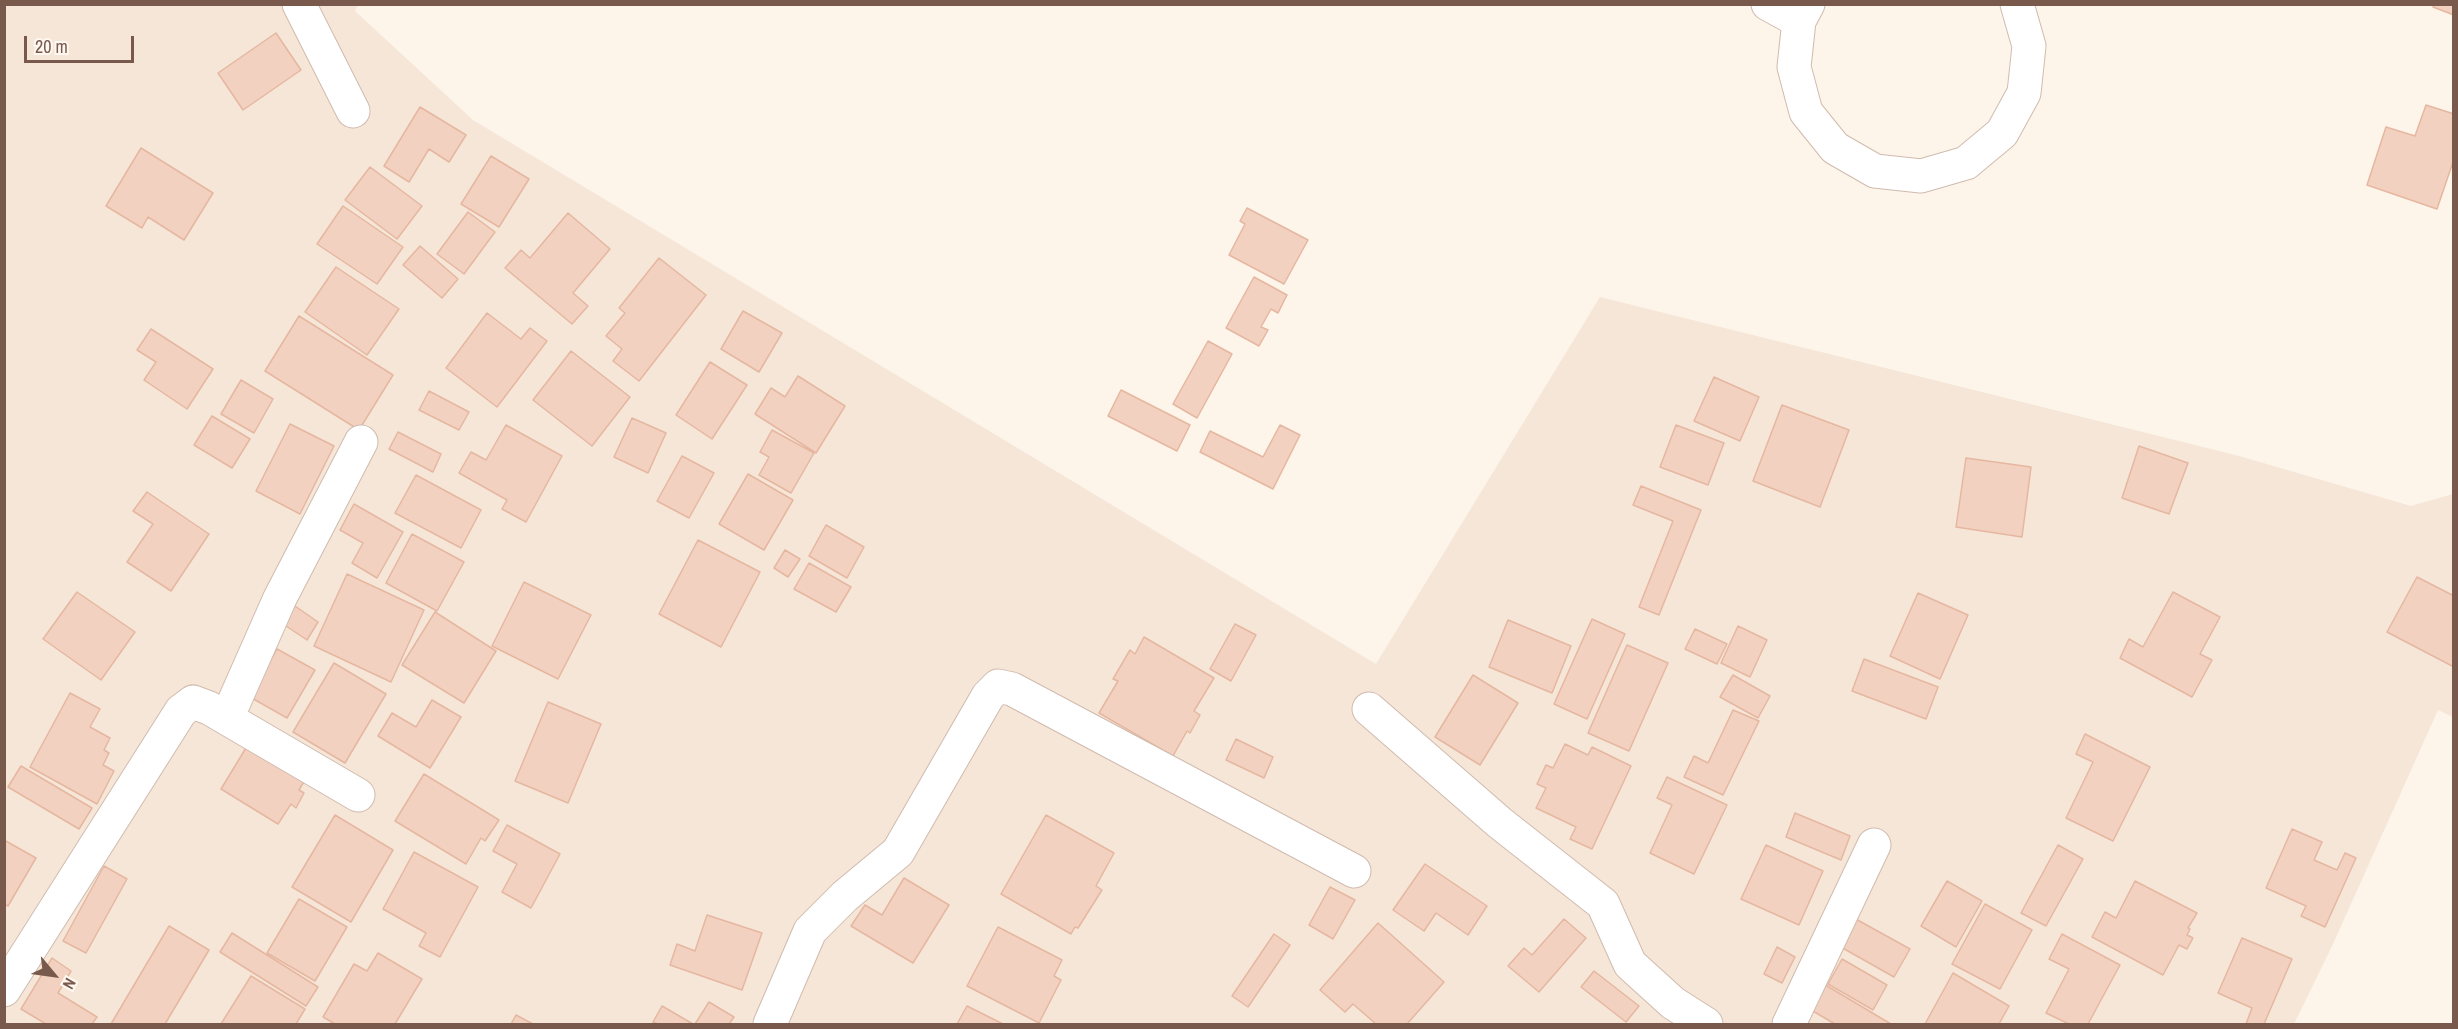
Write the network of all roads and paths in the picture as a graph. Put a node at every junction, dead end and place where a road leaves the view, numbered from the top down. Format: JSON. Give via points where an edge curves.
{"nodes":[{"id":1,"x":299,"y":4,"type":"edge"},
{"id":2,"x":1768,"y":4,"type":"edge"},
{"id":3,"x":2017,"y":4,"type":"edge"},
{"id":4,"x":1804,"y":13,"type":"edge"},
{"id":5,"x":353,"y":111,"type":"dead end"},
{"id":6,"x":362,"y":442,"type":"dead end"},
{"id":7,"x":1369,"y":709,"type":"dead end"},
{"id":8,"x":227,"y":718,"type":"junction"},
{"id":9,"x":358,"y":795,"type":"dead end"},
{"id":10,"x":1874,"y":845,"type":"dead end"},
{"id":11,"x":1354,"y":872,"type":"dead end"},
{"id":12,"x":4,"y":990,"type":"edge"},
{"id":13,"x":770,"y":1024,"type":"edge"},
{"id":14,"x":1706,"y":1024,"type":"edge"},
{"id":15,"x":1789,"y":1024,"type":"edge"}],
"edges":[{"from":1,"to":5,"type":"street"},
{"from":2,"to":4,"type":"street"},
{"from":3,"to":4,"type":"street","via":[[2029,46],[2024,93],[2002,133],[1966,163],[1921,176],[1875,171],[1835,148],[1806,112],[1794,67]]},
{"from":6,"to":8,"type":"street","via":[[280,598]]},
{"from":7,"to":14,"type":"street","via":[[1500,823],[1603,904],[1630,964],[1673,1003]]},
{"from":8,"to":9,"type":"street"},
{"from":8,"to":12,"type":"street","via":[[193,702],[181,711]]},
{"from":10,"to":15,"type":"street"},
{"from":11,"to":13,"type":"street","via":[[1012,689],[998,686],[988,696],[898,852],[810,931]]}]}
